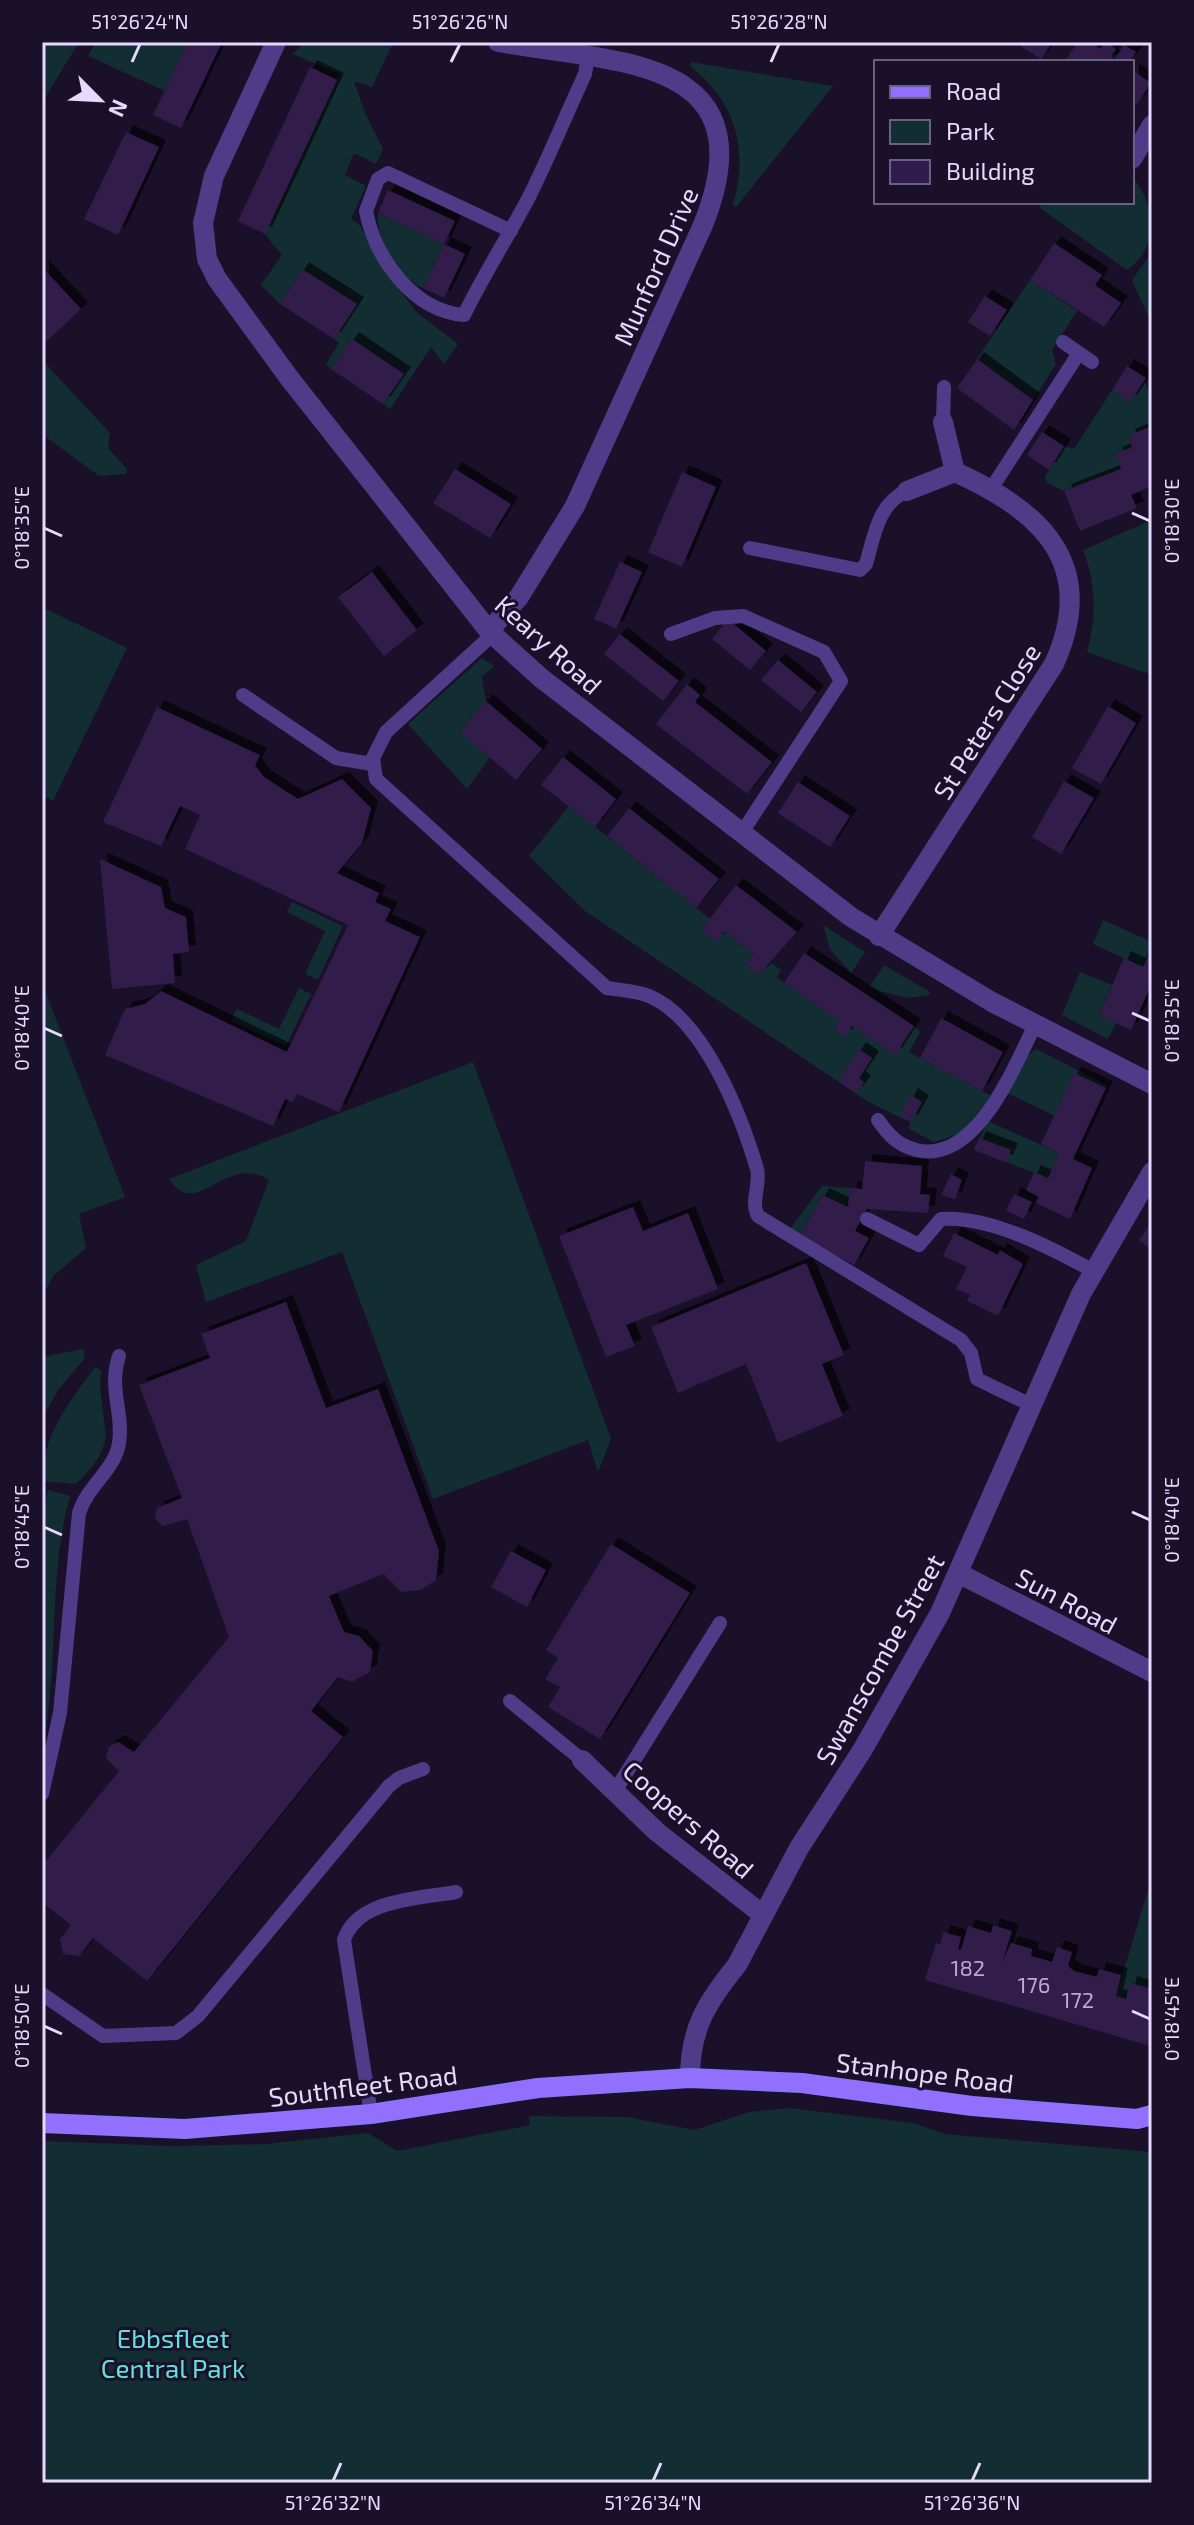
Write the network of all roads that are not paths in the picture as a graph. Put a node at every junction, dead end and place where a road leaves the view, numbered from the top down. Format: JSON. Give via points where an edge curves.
{"nodes":[{"id":1,"x":276,"y":42,"type":"edge"},
{"id":2,"x":498,"y":42,"type":"edge"},
{"id":3,"x":588,"y":57,"type":"junction"},
{"id":4,"x":1152,"y":125,"type":"edge"},
{"id":5,"x":1134,"y":152,"type":"edge"},
{"id":6,"x":511,"y":231,"type":"junction"},
{"id":7,"x":1063,"y":342,"type":"dead end"},
{"id":8,"x":944,"y":387,"type":"dead end"},
{"id":9,"x":943,"y":422,"type":"joint"},
{"id":10,"x":955,"y":472,"type":"junction"},
{"id":11,"x":991,"y":489,"type":"junction"},
{"id":12,"x":907,"y":491,"type":"joint"},
{"id":13,"x":750,"y":548,"type":"dead end"},
{"id":14,"x":491,"y":633,"type":"junction"},
{"id":15,"x":671,"y":634,"type":"dead end"},
{"id":16,"x":243,"y":695,"type":"dead end"},
{"id":17,"x":372,"y":764,"type":"junction"},
{"id":18,"x":741,"y":834,"type":"junction"},
{"id":19,"x":879,"y":936,"type":"junction"},
{"id":20,"x":1035,"y":1025,"type":"junction"},
{"id":21,"x":1152,"y":1084,"type":"edge"},
{"id":22,"x":878,"y":1120,"type":"dead end"},
{"id":23,"x":1152,"y":1172,"type":"edge"},
{"id":24,"x":1146,"y":1193,"type":"edge"},
{"id":25,"x":867,"y":1219,"type":"dead end"},
{"id":26,"x":1093,"y":1271,"type":"junction"},
{"id":27,"x":119,"y":1356,"type":"dead end"},
{"id":28,"x":1031,"y":1405,"type":"junction"},
{"id":29,"x":958,"y":1573,"type":"junction"},
{"id":30,"x":720,"y":1623,"type":"dead end"},
{"id":31,"x":1152,"y":1672,"type":"edge"},
{"id":32,"x":510,"y":1701,"type":"dead end"},
{"id":33,"x":582,"y":1760,"type":"joint"},
{"id":34,"x":423,"y":1769,"type":"dead end"},
{"id":35,"x":615,"y":1791,"type":"junction"},
{"id":36,"x":42,"y":1794,"type":"edge"},
{"id":37,"x":456,"y":1892,"type":"dead end"},
{"id":38,"x":763,"y":1915,"type":"junction"},
{"id":39,"x":42,"y":1994,"type":"edge"},
{"id":40,"x":690,"y":2078,"type":"junction"},
{"id":41,"x":371,"y":2114,"type":"junction"},
{"id":42,"x":1152,"y":2115,"type":"edge"},
{"id":43,"x":42,"y":2123,"type":"edge"}],
"edges":[{"from":1,"to":14,"type":"street","name":"Keary Road","via":[[210,189],[203,223],[207,259],[290,379]]},
{"from":2,"to":3,"type":"street","name":"Munford Drive"},
{"from":3,"to":6,"type":"lane"},
{"from":3,"to":14,"type":"street","name":"Munford Drive","via":[[657,71],[693,91],[714,122],[719,183],[575,506]]},
{"from":4,"to":5,"type":"street"},
{"from":6,"to":6,"type":"lane","via":[[388,173],[378,179],[366,211],[380,250],[397,275],[445,313],[464,315]]},
{"from":7,"to":11,"type":"lane","via":[[1086,358]]},
{"from":8,"to":9,"type":"lane"},
{"from":9,"to":10,"type":"street"},
{"from":10,"to":11,"type":"street","name":"St Peters Close"},
{"from":10,"to":12,"type":"street"},
{"from":11,"to":19,"type":"street","name":"St Peters Close","via":[[1026,512],[1055,546],[1069,581],[1070,621],[1054,664]]},
{"from":12,"to":13,"type":"lane","via":[[883,513],[860,570]]},
{"from":14,"to":17,"type":"lane","via":[[386,732]]},
{"from":14,"to":18,"type":"street","name":"Keary Road"},
{"from":15,"to":18,"type":"lane","via":[[715,618],[743,616],[824,652],[841,681]]},
{"from":16,"to":17,"type":"lane","via":[[336,758]]},
{"from":17,"to":28,"type":"lane","via":[[386,789],[607,988],[650,996],[703,1042],[757,1170],[758,1216],[961,1340],[971,1353],[977,1379]]},
{"from":18,"to":19,"type":"street","name":"Keary Road"},
{"from":19,"to":20,"type":"street","name":"Keary Road"},
{"from":20,"to":21,"type":"street","name":"Keary Road"},
{"from":20,"to":22,"type":"lane","via":[[996,1098],[958,1144],[934,1152],[907,1147],[892,1139]]},
{"from":23,"to":24,"type":"street","name":"Swanscombe Street"},
{"from":24,"to":26,"type":"street","name":"Swanscombe Street"},
{"from":25,"to":26,"type":"lane","via":[[919,1245],[941,1219],[965,1217]]},
{"from":26,"to":28,"type":"street","name":"Swanscombe Street"},
{"from":27,"to":36,"type":"lane","via":[[113,1380],[119,1442],[79,1513],[60,1713]]},
{"from":28,"to":29,"type":"street","name":"Swanscombe Street"},
{"from":29,"to":31,"type":"street","name":"Sun Road"},
{"from":29,"to":38,"type":"street","name":"Swanscombe Street","via":[[869,1739]]},
{"from":30,"to":35,"type":"lane"},
{"from":32,"to":33,"type":"lane"},
{"from":33,"to":35,"type":"street","name":"Coopers Road"},
{"from":34,"to":39,"type":"lane","via":[[389,1786],[198,2016],[176,2033],[103,2036]]},
{"from":35,"to":38,"type":"street","name":"Coopers Road","via":[[657,1832]]},
{"from":37,"to":41,"type":"lane","via":[[375,1909],[348,1926],[344,1940]]},
{"from":38,"to":40,"type":"street","name":"Swanscombe Street","via":[[698,2025]]},
{"from":40,"to":41,"type":"main road","name":"Southfleet Road","via":[[538,2088]]},
{"from":40,"to":42,"type":"main road","name":"Stanhope Road","via":[[812,2084],[999,2109],[1137,2119]]},
{"from":41,"to":43,"type":"main road","name":"Southfleet Road","via":[[185,2129]]}]}
